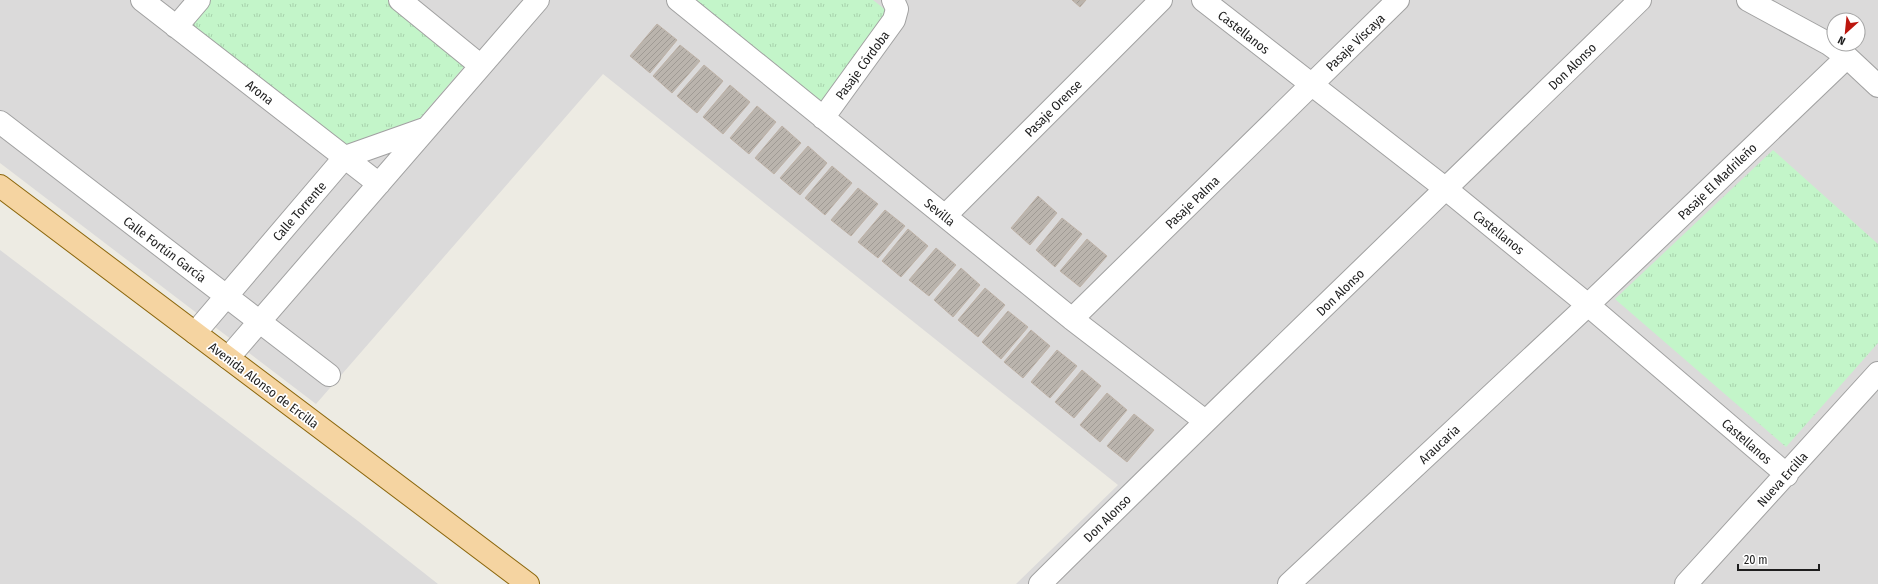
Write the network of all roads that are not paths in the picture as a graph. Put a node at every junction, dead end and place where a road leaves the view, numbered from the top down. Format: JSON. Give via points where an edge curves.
{"nodes":[{"id":1,"x":142,"y":0,"type":"edge"},
{"id":2,"x":199,"y":0,"type":"edge"},
{"id":3,"x":400,"y":0,"type":"edge"},
{"id":4,"x":538,"y":0,"type":"edge"},
{"id":5,"x":678,"y":0,"type":"edge"},
{"id":6,"x":1162,"y":0,"type":"edge"},
{"id":7,"x":1203,"y":0,"type":"edge"},
{"id":8,"x":1398,"y":0,"type":"edge"},
{"id":9,"x":1640,"y":0,"type":"edge"},
{"id":10,"x":1748,"y":0,"type":"edge"},
{"id":11,"x":895,"y":4,"type":"edge"},
{"id":12,"x":176,"y":27,"type":"junction"},
{"id":13,"x":1846,"y":57,"type":"junction"},
{"id":14,"x":481,"y":66,"type":"junction"},
{"id":15,"x":1312,"y":84,"type":"junction"},
{"id":16,"x":1878,"y":86,"type":"edge"},
{"id":17,"x":823,"y":118,"type":"junction"},
{"id":18,"x":0,"y":122,"type":"edge"},
{"id":19,"x":428,"y":127,"type":"junction"},
{"id":20,"x":345,"y":157,"type":"junction"},
{"id":21,"x":379,"y":184,"type":"junction"},
{"id":22,"x":0,"y":186,"type":"edge"},
{"id":23,"x":1446,"y":189,"type":"junction"},
{"id":24,"x":945,"y":216,"type":"junction"},
{"id":25,"x":226,"y":296,"type":"junction"},
{"id":26,"x":1588,"y":305,"type":"junction"},
{"id":27,"x":1072,"y":319,"type":"junction"},
{"id":28,"x":259,"y":321,"type":"junction"},
{"id":29,"x":195,"y":333,"type":"junction"},
{"id":30,"x":228,"y":358,"type":"junction"},
{"id":31,"x":1878,"y":373,"type":"edge"},
{"id":32,"x":329,"y":375,"type":"dead end"},
{"id":33,"x":1205,"y":421,"type":"junction"},
{"id":34,"x":1787,"y":475,"type":"junction"},
{"id":35,"x":1297,"y":581,"type":"edge"},
{"id":36,"x":528,"y":584,"type":"edge"},
{"id":37,"x":1040,"y":584,"type":"edge"},
{"id":38,"x":1686,"y":584,"type":"edge"}],
"edges":[{"from":1,"to":12,"type":"street","name":"Arona"},
{"from":2,"to":12,"type":"street"},
{"from":3,"to":14,"type":"street"},
{"from":4,"to":14,"type":"street","name":"Calle Torrente"},
{"from":5,"to":17,"type":"street","name":"Sevilla"},
{"from":6,"to":24,"type":"street","name":"Pasaje Orense"},
{"from":7,"to":15,"type":"street","name":"Castellanos"},
{"from":8,"to":15,"type":"street","name":"Pasaje Viscaya"},
{"from":9,"to":23,"type":"street","name":"Don Alonso"},
{"from":10,"to":13,"type":"street","via":[[1829,44]]},
{"from":11,"to":17,"type":"street","name":"Pasaje Córdoba","via":[[894,20]]},
{"from":12,"to":20,"type":"street","name":"Arona"},
{"from":13,"to":16,"type":"street"},
{"from":13,"to":26,"type":"street","name":"Pasaje El Madrileño"},
{"from":14,"to":19,"type":"street","name":"Calle Torrente"},
{"from":15,"to":23,"type":"street","name":"Castellanos"},
{"from":15,"to":27,"type":"street","name":"Pasaje Palma"},
{"from":17,"to":24,"type":"street","name":"Sevilla"},
{"from":18,"to":25,"type":"street","name":"Calle Fortún García"},
{"from":19,"to":20,"type":"street","name":"Calle Torrente"},
{"from":19,"to":21,"type":"street","name":"Calle Torrente"},
{"from":20,"to":21,"type":"street","name":"Arona"},
{"from":20,"to":25,"type":"street","name":"Calle Torrente"},
{"from":21,"to":28,"type":"street","name":"Calle Torrente"},
{"from":22,"to":29,"type":"main road","name":"Avenida Alonso de Ercilla"},
{"from":23,"to":26,"type":"street","name":"Castellanos"},
{"from":23,"to":33,"type":"street","name":"Don Alonso"},
{"from":24,"to":27,"type":"street","name":"Sevilla"},
{"from":25,"to":28,"type":"street","name":"Calle Fortún García"},
{"from":25,"to":29,"type":"street","name":"Calle Torrente"},
{"from":26,"to":34,"type":"street","name":"Castellanos"},
{"from":26,"to":35,"type":"street","name":"Araucaria"},
{"from":27,"to":33,"type":"street","name":"Sevilla"},
{"from":28,"to":30,"type":"street","name":"Calle Torrente"},
{"from":28,"to":32,"type":"street","name":"Calle Fortún García"},
{"from":29,"to":30,"type":"main road","name":"Avenida Alonso de Ercilla"},
{"from":30,"to":36,"type":"main road","name":"Avenida Alonso de Ercilla"},
{"from":31,"to":34,"type":"street","name":"Nueva Ercilla"},
{"from":33,"to":37,"type":"street","name":"Don Alonso"},
{"from":34,"to":38,"type":"street","name":"Nueva Ercilla"}]}
